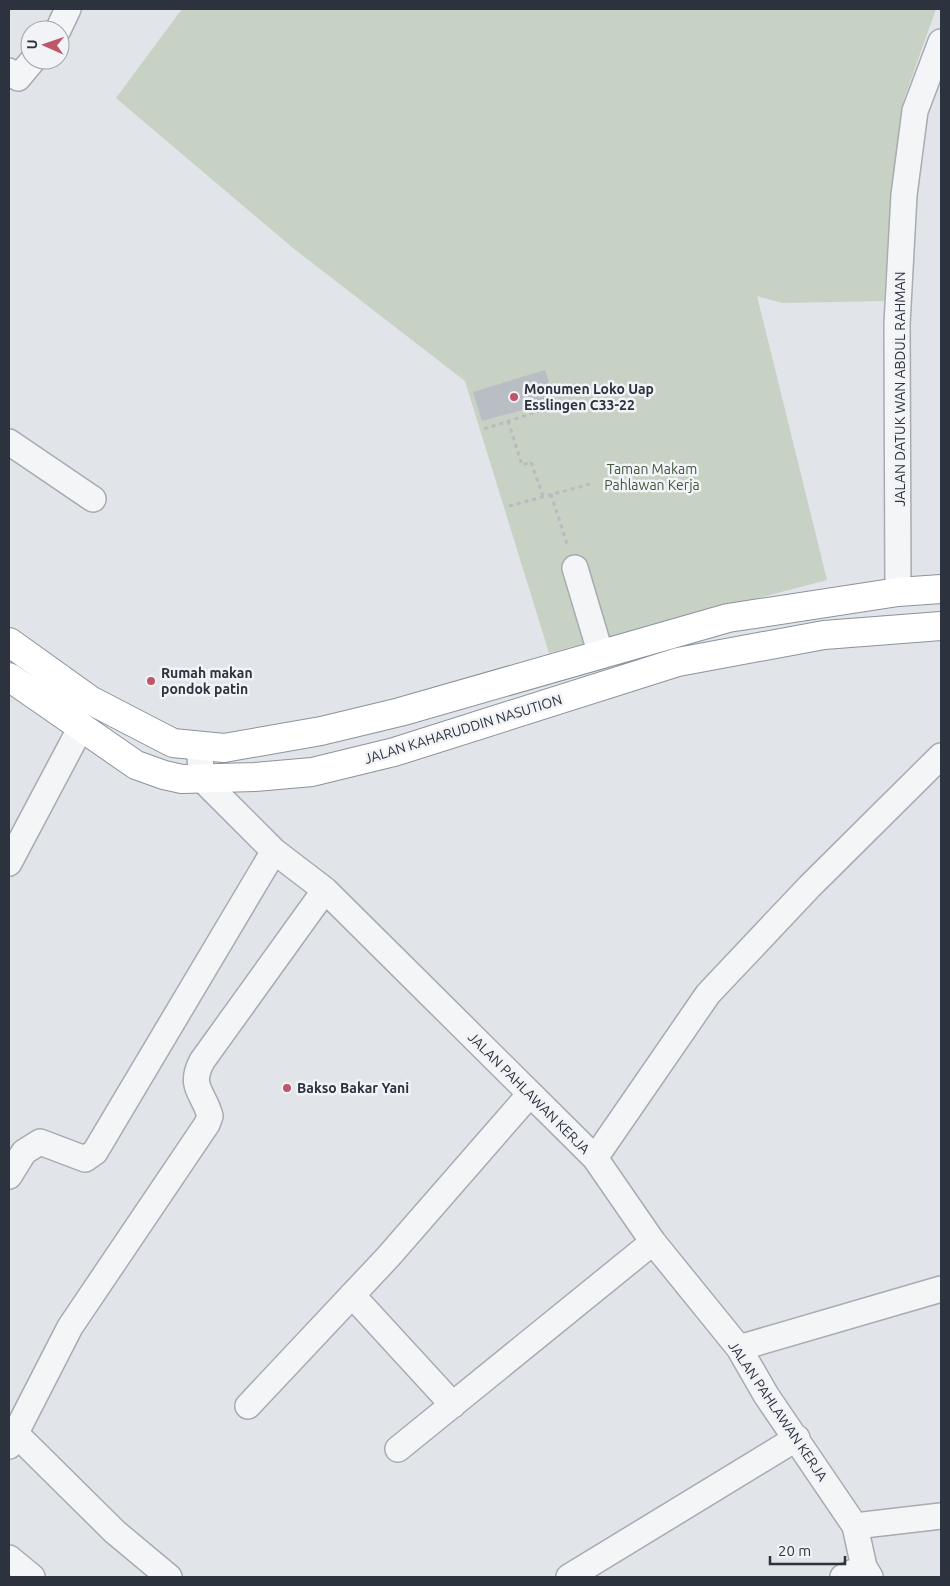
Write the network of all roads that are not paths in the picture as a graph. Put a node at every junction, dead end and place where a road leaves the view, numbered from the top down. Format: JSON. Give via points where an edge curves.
{"nodes":[{"id":1,"x":941,"y":42,"type":"edge"},
{"id":2,"x":25,"y":70,"type":"edge"},
{"id":3,"x":9,"y":71,"type":"edge"},
{"id":4,"x":9,"y":442,"type":"edge"},
{"id":5,"x":94,"y":499,"type":"dead end"},
{"id":6,"x":575,"y":568,"type":"road end"},
{"id":7,"x":941,"y":588,"type":"edge"},
{"id":8,"x":898,"y":592,"type":"junction"},
{"id":9,"x":941,"y":626,"type":"edge"},
{"id":10,"x":9,"y":642,"type":"edge"},
{"id":11,"x":601,"y":655,"type":"junction"},
{"id":12,"x":9,"y":677,"type":"edge"},
{"id":13,"x":80,"y":727,"type":"junction"},
{"id":14,"x":199,"y":746,"type":"junction"},
{"id":15,"x":941,"y":756,"type":"edge"},
{"id":16,"x":202,"y":779,"type":"junction"},
{"id":17,"x":274,"y":851,"type":"junction"},
{"id":18,"x":9,"y":863,"type":"edge"},
{"id":19,"x":325,"y":890,"type":"junction"},
{"id":20,"x":530,"y":1094,"type":"junction"},
{"id":21,"x":595,"y":1158,"type":"junction"},
{"id":22,"x":9,"y":1176,"type":"edge"},
{"id":23,"x":653,"y":1242,"type":"junction"},
{"id":24,"x":941,"y":1290,"type":"edge"},
{"id":25,"x":352,"y":1295,"type":"junction"},
{"id":26,"x":739,"y":1348,"type":"junction"},
{"id":27,"x":453,"y":1405,"type":"junction"},
{"id":28,"x":248,"y":1406,"type":"dead end"},
{"id":29,"x":797,"y":1438,"type":"junction"},
{"id":30,"x":12,"y":1440,"type":"edge"},
{"id":31,"x":398,"y":1449,"type":"dead end"},
{"id":32,"x":941,"y":1516,"type":"edge"},
{"id":33,"x":855,"y":1526,"type":"junction"},
{"id":34,"x":9,"y":1558,"type":"edge"},
{"id":35,"x":859,"y":1574,"type":"edge"},
{"id":36,"x":578,"y":1575,"type":"edge"},
{"id":37,"x":32,"y":1577,"type":"edge"},
{"id":38,"x":168,"y":1577,"type":"edge"}],
"edges":[{"from":1,"to":8,"type":"street","name":"JALAN DATUK WAN ABDUL RAHMAN","via":[[915,111],[904,195],[897,324]]},
{"from":2,"to":3,"type":"street","via":[[18,78]]},
{"from":4,"to":5,"type":"street"},
{"from":6,"to":11,"type":"street"},
{"from":7,"to":8,"type":"highway"},
{"from":8,"to":11,"type":"highway","via":[[728,618]]},
{"from":9,"to":16,"type":"highway","name":"JALAN KAHARUDDIN NASUTION","via":[[824,635],[678,662],[394,752],[312,772]]},
{"from":10,"to":14,"type":"highway","via":[[90,700],[173,743]]},
{"from":11,"to":14,"type":"highway","via":[[321,731],[224,748]]},
{"from":12,"to":13,"type":"highway","name":"JALAN KAHARUDDIN NASUTION"},
{"from":13,"to":16,"type":"highway","name":"JALAN KAHARUDDIN NASUTION","via":[[136,764],[164,775]]},
{"from":13,"to":18,"type":"street"},
{"from":14,"to":16,"type":"street"},
{"from":15,"to":21,"type":"street","via":[[810,886],[708,994]]},
{"from":16,"to":17,"type":"street","name":"JALAN PAHLAWAN KERJA"},
{"from":17,"to":19,"type":"street","name":"JALAN PAHLAWAN KERJA"},
{"from":17,"to":22,"type":"street","via":[[95,1152],[85,1159],[40,1142],[24,1152]]},
{"from":19,"to":20,"type":"street","name":"JALAN PAHLAWAN KERJA"},
{"from":19,"to":30,"type":"street","via":[[202,1061],[196,1080],[209,1112],[207,1124],[70,1327]]},
{"from":20,"to":21,"type":"street","name":"JALAN PAHLAWAN KERJA"},
{"from":20,"to":25,"type":"street"},
{"from":21,"to":23,"type":"street","name":"JALAN PAHLAWAN KERJA"},
{"from":23,"to":26,"type":"street","name":"JALAN PAHLAWAN KERJA"},
{"from":23,"to":27,"type":"street"},
{"from":24,"to":26,"type":"street"},
{"from":25,"to":27,"type":"street"},
{"from":25,"to":28,"type":"street"},
{"from":26,"to":29,"type":"street","name":"JALAN PAHLAWAN KERJA","via":[[766,1396]]},
{"from":27,"to":31,"type":"street"},
{"from":29,"to":33,"type":"street","name":"JALAN PAHLAWAN KERJA"},
{"from":29,"to":36,"type":"street"},
{"from":30,"to":38,"type":"street"},
{"from":32,"to":33,"type":"street"},
{"from":33,"to":35,"type":"street","name":"JALAN PAHLAWAN KERJA"},
{"from":34,"to":37,"type":"street"}]}
